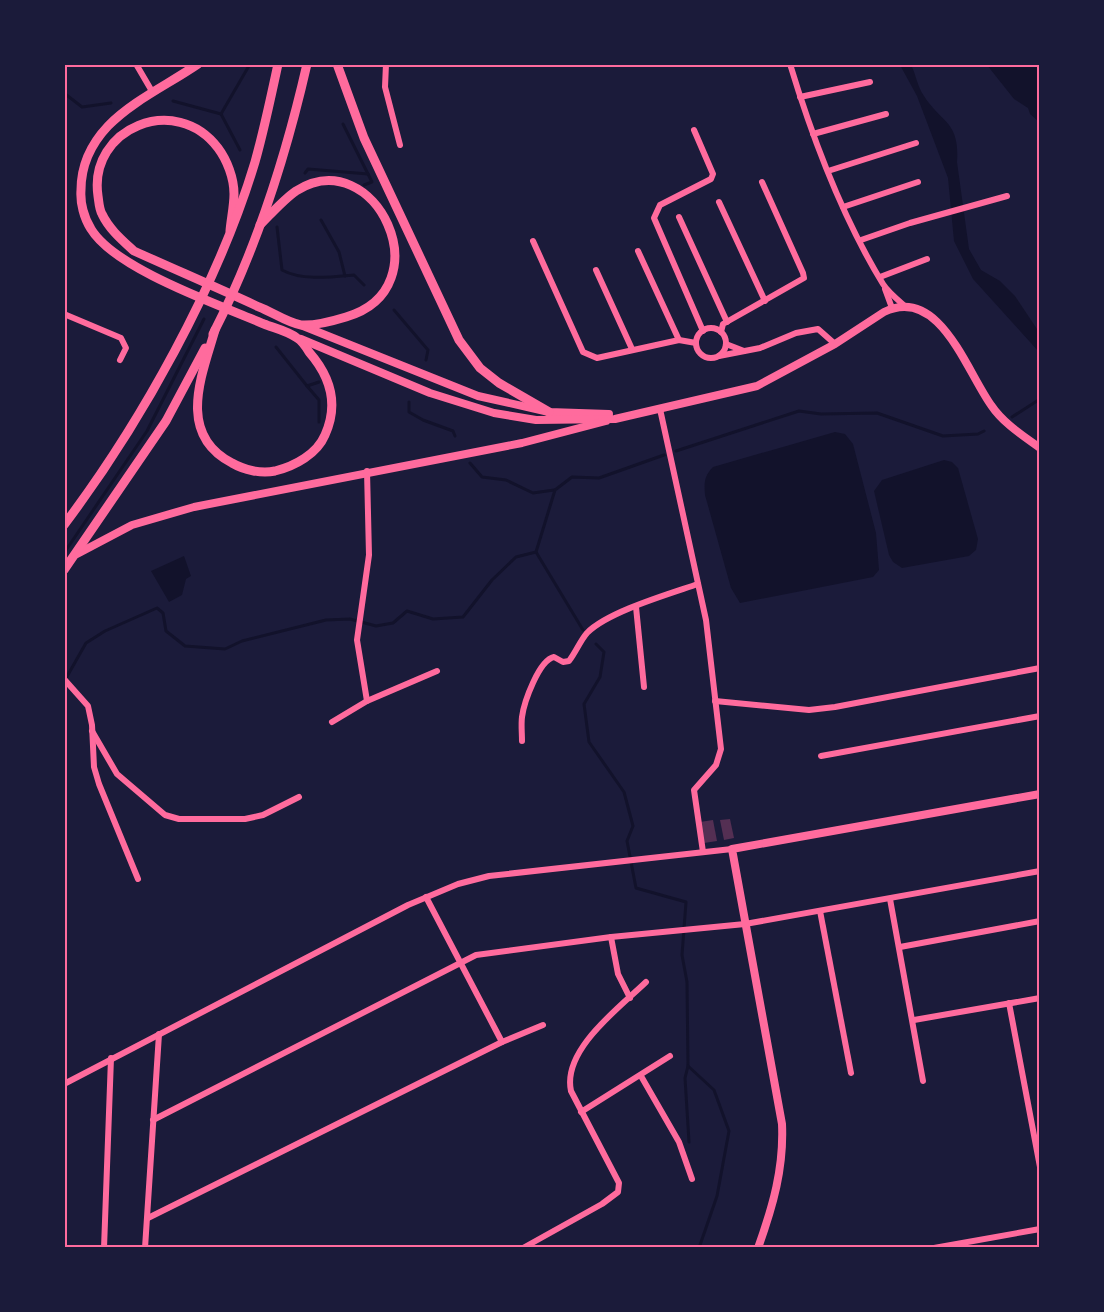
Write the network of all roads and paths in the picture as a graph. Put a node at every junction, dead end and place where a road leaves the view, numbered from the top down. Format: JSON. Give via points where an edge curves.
{"nodes":[{"id":1,"x":136,"y":64,"type":"edge"},
{"id":2,"x":198,"y":64,"type":"edge"},
{"id":3,"x":278,"y":64,"type":"edge"},
{"id":4,"x":307,"y":64,"type":"edge"},
{"id":5,"x":337,"y":64,"type":"edge"},
{"id":6,"x":386,"y":64,"type":"edge"},
{"id":7,"x":791,"y":65,"type":"edge"},
{"id":8,"x":870,"y":82,"type":"dead end"},
{"id":9,"x":153,"y":93,"type":"junction"},
{"id":10,"x":800,"y":97,"type":"junction"},
{"id":11,"x":886,"y":114,"type":"dead end"},
{"id":12,"x":694,"y":130,"type":"dead end"},
{"id":13,"x":813,"y":134,"type":"junction"},
{"id":14,"x":916,"y":143,"type":"dead end"},
{"id":15,"x":400,"y":145,"type":"dead end"},
{"id":16,"x":828,"y":171,"type":"junction"},
{"id":17,"x":762,"y":182,"type":"dead end"},
{"id":18,"x":918,"y":182,"type":"dead end"},
{"id":19,"x":1007,"y":196,"type":"dead end"},
{"id":20,"x":719,"y":202,"type":"dead end"},
{"id":21,"x":843,"y":207,"type":"junction"},
{"id":22,"x":679,"y":217,"type":"dead end"},
{"id":23,"x":260,"y":225,"type":"junction"},
{"id":24,"x":230,"y":231,"type":"junction"},
{"id":25,"x":861,"y":240,"type":"junction"},
{"id":26,"x":533,"y":241,"type":"dead end"},
{"id":27,"x":638,"y":251,"type":"dead end"},
{"id":28,"x":927,"y":259,"type":"dead end"},
{"id":29,"x":596,"y":270,"type":"dead end"},
{"id":30,"x":880,"y":277,"type":"junction"},
{"id":31,"x":884,"y":285,"type":"junction"},
{"id":32,"x":765,"y":301,"type":"junction"},
{"id":33,"x":906,"y":307,"type":"junction"},
{"id":34,"x":892,"y":308,"type":"junction"},
{"id":35,"x":64,"y":314,"type":"edge"},
{"id":36,"x":728,"y":322,"type":"junction"},
{"id":37,"x":301,"y":325,"type":"junction"},
{"id":38,"x":216,"y":327,"type":"junction"},
{"id":39,"x":703,"y":331,"type":"junction"},
{"id":40,"x":720,"y":332,"type":"junction"},
{"id":41,"x":298,"y":338,"type":"junction"},
{"id":42,"x":678,"y":340,"type":"junction"},
{"id":43,"x":696,"y":343,"type":"junction"},
{"id":44,"x":726,"y":344,"type":"junction"},
{"id":45,"x":835,"y":344,"type":"junction"},
{"id":46,"x":633,"y":350,"type":"junction"},
{"id":47,"x":744,"y":351,"type":"junction"},
{"id":48,"x":719,"y":356,"type":"junction"},
{"id":49,"x":120,"y":360,"type":"dead end"},
{"id":50,"x":660,"y":410,"type":"junction"},
{"id":51,"x":549,"y":412,"type":"junction"},
{"id":52,"x":634,"y":415,"type":"junction"},
{"id":53,"x":615,"y":419,"type":"junction"},
{"id":54,"x":1040,"y":448,"type":"edge"},
{"id":55,"x":367,"y":471,"type":"junction"},
{"id":56,"x":64,"y":525,"type":"edge"},
{"id":57,"x":77,"y":554,"type":"junction"},
{"id":58,"x":64,"y":570,"type":"edge"},
{"id":59,"x":698,"y":584,"type":"junction"},
{"id":60,"x":636,"y":607,"type":"junction"},
{"id":61,"x":1040,"y":668,"type":"edge"},
{"id":62,"x":437,"y":671,"type":"dead end"},
{"id":63,"x":64,"y":680,"type":"edge"},
{"id":64,"x":644,"y":687,"type":"dead end"},
{"id":65,"x":367,"y":701,"type":"junction"},
{"id":66,"x":715,"y":701,"type":"junction"},
{"id":67,"x":1040,"y":716,"type":"edge"},
{"id":68,"x":332,"y":722,"type":"dead end"},
{"id":69,"x":92,"y":730,"type":"junction"},
{"id":70,"x":522,"y":741,"type":"dead end"},
{"id":71,"x":821,"y":756,"type":"dead end"},
{"id":72,"x":1040,"y":794,"type":"edge"},
{"id":73,"x":299,"y":797,"type":"dead end"},
{"id":74,"x":732,"y":849,"type":"junction"},
{"id":75,"x":703,"y":852,"type":"junction"},
{"id":76,"x":1040,"y":871,"type":"edge"},
{"id":77,"x":138,"y":879,"type":"dead end"},
{"id":78,"x":426,"y":897,"type":"junction"},
{"id":79,"x":890,"y":899,"type":"junction"},
{"id":80,"x":820,"y":911,"type":"junction"},
{"id":81,"x":1040,"y":921,"type":"edge"},
{"id":82,"x":745,"y":924,"type":"junction"},
{"id":83,"x":611,"y":937,"type":"junction"},
{"id":84,"x":900,"y":947,"type":"junction"},
{"id":85,"x":462,"y":961,"type":"junction"},
{"id":86,"x":646,"y":982,"type":"dead end"},
{"id":87,"x":630,"y":998,"type":"junction"},
{"id":88,"x":1040,"y":998,"type":"edge"},
{"id":89,"x":1009,"y":1003,"type":"junction"},
{"id":90,"x":914,"y":1020,"type":"junction"},
{"id":91,"x":543,"y":1025,"type":"dead end"},
{"id":92,"x":159,"y":1034,"type":"junction"},
{"id":93,"x":502,"y":1042,"type":"junction"},
{"id":94,"x":670,"y":1056,"type":"dead end"},
{"id":95,"x":111,"y":1058,"type":"junction"},
{"id":96,"x":851,"y":1072,"type":"dead end"},
{"id":97,"x":640,"y":1076,"type":"junction"},
{"id":98,"x":923,"y":1081,"type":"dead end"},
{"id":99,"x":64,"y":1084,"type":"edge"},
{"id":100,"x":581,"y":1112,"type":"junction"},
{"id":101,"x":153,"y":1120,"type":"junction"},
{"id":102,"x":1040,"y":1167,"type":"edge"},
{"id":103,"x":692,"y":1179,"type":"dead end"},
{"id":104,"x":148,"y":1218,"type":"junction"},
{"id":105,"x":1040,"y":1229,"type":"edge"},
{"id":106,"x":104,"y":1248,"type":"edge"},
{"id":107,"x":145,"y":1248,"type":"edge"},
{"id":108,"x":523,"y":1248,"type":"edge"},
{"id":109,"x":758,"y":1248,"type":"edge"},
{"id":110,"x":934,"y":1248,"type":"edge"}],
"edges":[{"from":1,"to":9,"type":"street"},
{"from":2,"to":9,"type":"highway"},
{"from":3,"to":24,"type":"highway","via":[[255,163]]},
{"from":4,"to":23,"type":"highway"},
{"from":5,"to":51,"type":"highway","via":[[364,138],[459,340],[480,368]]},
{"from":6,"to":15,"type":"street","via":[[385,87]]},
{"from":7,"to":10,"type":"street"},
{"from":8,"to":10,"type":"street"},
{"from":9,"to":41,"type":"highway","via":[[110,124],[87,157],[81,173],[80,197],[91,230],[120,257]]},
{"from":10,"to":13,"type":"street"},
{"from":11,"to":13,"type":"street"},
{"from":12,"to":39,"type":"street","via":[[713,174],[711,179],[660,205],[654,218]]},
{"from":13,"to":16,"type":"street"},
{"from":14,"to":16,"type":"street"},
{"from":16,"to":21,"type":"street"},
{"from":17,"to":32,"type":"street","via":[[804,273],[800,282]]},
{"from":18,"to":21,"type":"street"},
{"from":19,"to":25,"type":"street"},
{"from":20,"to":32,"type":"street"},
{"from":21,"to":25,"type":"street"},
{"from":22,"to":36,"type":"street"},
{"from":23,"to":37,"type":"highway","via":[[297,191],[333,182],[356,188],[373,201],[394,235],[392,272],[387,286],[371,305],[331,322]]},
{"from":23,"to":38,"type":"highway"},
{"from":24,"to":37,"type":"highway","via":[[234,194],[231,177],[212,140],[196,128],[173,120],[151,120],[120,137],[98,167],[100,212],[134,251]]},
{"from":24,"to":56,"type":"highway","via":[[193,314],[123,443]]},
{"from":25,"to":30,"type":"street"},
{"from":26,"to":46,"type":"street","via":[[583,352],[597,358]]},
{"from":27,"to":42,"type":"street"},
{"from":28,"to":30,"type":"street"},
{"from":29,"to":46,"type":"street"},
{"from":30,"to":31,"type":"street"},
{"from":31,"to":33,"type":"street"},
{"from":31,"to":34,"type":"street"},
{"from":32,"to":36,"type":"street"},
{"from":33,"to":34,"type":"street"},
{"from":33,"to":54,"type":"street","via":[[936,320],[1000,417]]},
{"from":34,"to":45,"type":"street"},
{"from":35,"to":49,"type":"street","via":[[121,338],[126,348]]},
{"from":36,"to":40,"type":"street"},
{"from":37,"to":51,"type":"street","via":[[478,396]]},
{"from":38,"to":41,"type":"highway","via":[[198,387],[198,423],[215,451],[226,460],[255,471],[272,471],[302,460],[322,441],[329,426],[329,382]]},
{"from":38,"to":57,"type":"highway","via":[[166,421]]},
{"from":39,"to":40,"type":"street","via":[[712,328]]},
{"from":39,"to":43,"type":"street"},
{"from":40,"to":44,"type":"street"},
{"from":41,"to":53,"type":"street","via":[[430,393],[494,413],[536,420]]},
{"from":42,"to":43,"type":"street"},
{"from":42,"to":46,"type":"street"},
{"from":43,"to":48,"type":"street","via":[[702,355]]},
{"from":44,"to":47,"type":"street"},
{"from":44,"to":48,"type":"street"},
{"from":45,"to":47,"type":"street","via":[[818,329],[808,329]]},
{"from":45,"to":50,"type":"street","via":[[757,386]]},
{"from":47,"to":48,"type":"street"},
{"from":50,"to":52,"type":"street"},
{"from":50,"to":59,"type":"street"},
{"from":51,"to":52,"type":"street"},
{"from":52,"to":53,"type":"street"},
{"from":53,"to":55,"type":"street","via":[[522,443]]},
{"from":55,"to":57,"type":"street","via":[[152,519],[132,525]]},
{"from":55,"to":65,"type":"street","via":[[369,555],[359,628],[359,659]]},
{"from":57,"to":58,"type":"highway"},
{"from":59,"to":60,"type":"street"},
{"from":59,"to":66,"type":"street"},
{"from":60,"to":64,"type":"street"},
{"from":60,"to":70,"type":"street","via":[[588,632],[569,661],[551,657],[542,667],[522,717]]},
{"from":61,"to":66,"type":"street","via":[[809,710]]},
{"from":62,"to":65,"type":"street"},
{"from":63,"to":69,"type":"street","via":[[88,706]]},
{"from":65,"to":68,"type":"street"},
{"from":66,"to":75,"type":"street","via":[[720,757],[698,784],[693,797]]},
{"from":67,"to":71,"type":"street"},
{"from":69,"to":73,"type":"street","via":[[117,774],[151,805],[172,817],[245,819]]},
{"from":69,"to":77,"type":"street","via":[[99,784]]},
{"from":72,"to":74,"type":"street"},
{"from":74,"to":75,"type":"street"},
{"from":74,"to":82,"type":"street"},
{"from":75,"to":78,"type":"street","via":[[489,876]]},
{"from":76,"to":79,"type":"street"},
{"from":78,"to":85,"type":"street"},
{"from":78,"to":92,"type":"street"},
{"from":79,"to":80,"type":"street"},
{"from":79,"to":84,"type":"street"},
{"from":80,"to":82,"type":"street"},
{"from":80,"to":96,"type":"street"},
{"from":81,"to":84,"type":"street"},
{"from":82,"to":83,"type":"street"},
{"from":82,"to":109,"type":"street","via":[[782,1124],[778,1186]]},
{"from":83,"to":85,"type":"street","via":[[494,951]]},
{"from":83,"to":87,"type":"street","via":[[618,974]]},
{"from":84,"to":90,"type":"street"},
{"from":85,"to":93,"type":"street"},
{"from":85,"to":101,"type":"street"},
{"from":86,"to":87,"type":"street"},
{"from":87,"to":100,"type":"street","via":[[591,1037],[573,1065],[569,1084]]},
{"from":88,"to":89,"type":"street"},
{"from":89,"to":90,"type":"street"},
{"from":89,"to":102,"type":"street"},
{"from":90,"to":98,"type":"street"},
{"from":91,"to":93,"type":"street"},
{"from":92,"to":95,"type":"street"},
{"from":92,"to":101,"type":"street"},
{"from":93,"to":104,"type":"street"},
{"from":94,"to":97,"type":"street"},
{"from":95,"to":99,"type":"street"},
{"from":95,"to":106,"type":"street"},
{"from":97,"to":100,"type":"street"},
{"from":97,"to":103,"type":"street","via":[[679,1142]]},
{"from":100,"to":108,"type":"street","via":[[619,1183],[618,1192]]},
{"from":101,"to":104,"type":"street"},
{"from":104,"to":107,"type":"street"},
{"from":105,"to":110,"type":"street"}]}
